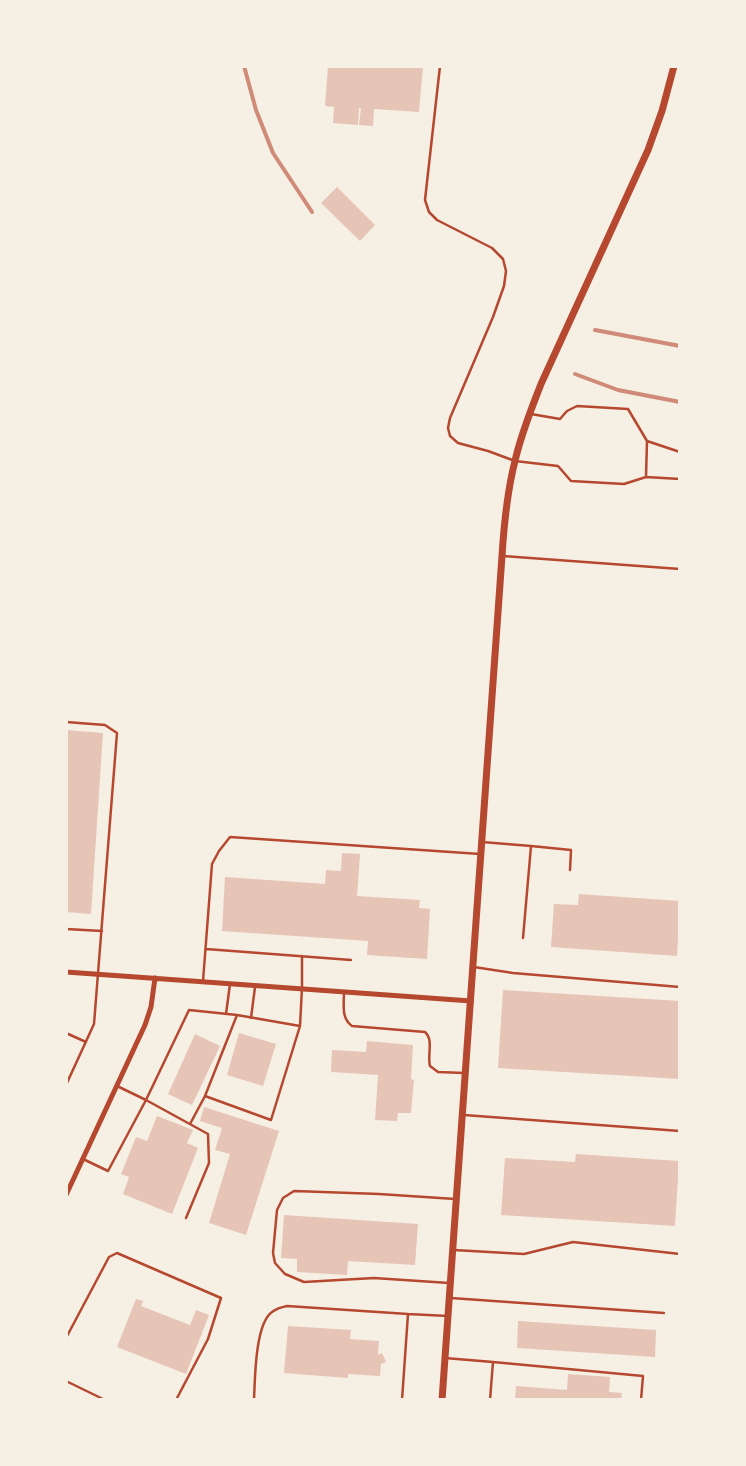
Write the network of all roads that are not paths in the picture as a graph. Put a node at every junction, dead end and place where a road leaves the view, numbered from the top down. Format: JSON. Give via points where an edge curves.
{"nodes":[{"id":1,"x":440,"y":66,"type":"edge"},
{"id":2,"x":674,"y":66,"type":"edge"},
{"id":3,"x":529,"y":414,"type":"junction"},
{"id":4,"x":647,"y":441,"type":"junction"},
{"id":5,"x":680,"y":452,"type":"edge"},
{"id":6,"x":515,"y":461,"type":"junction"},
{"id":7,"x":646,"y":476,"type":"junction"},
{"id":8,"x":680,"y":479,"type":"edge"},
{"id":9,"x":502,"y":556,"type":"junction"},
{"id":10,"x":680,"y":569,"type":"edge"},
{"id":11,"x":66,"y":722,"type":"edge"},
{"id":12,"x":482,"y":842,"type":"junction"},
{"id":13,"x":531,"y":846,"type":"junction"},
{"id":14,"x":481,"y":854,"type":"junction"},
{"id":15,"x":570,"y":870,"type":"dead end"},
{"id":16,"x":66,"y":929,"type":"edge"},
{"id":17,"x":102,"y":931,"type":"junction"},
{"id":18,"x":523,"y":938,"type":"dead end"},
{"id":19,"x":205,"y":949,"type":"junction"},
{"id":20,"x":302,"y":956,"type":"junction"},
{"id":21,"x":351,"y":960,"type":"dead end"},
{"id":22,"x":473,"y":966,"type":"junction"},
{"id":23,"x":66,"y":972,"type":"edge"},
{"id":24,"x":98,"y":974,"type":"junction"},
{"id":25,"x":155,"y":978,"type":"junction"},
{"id":26,"x":203,"y":981,"type":"junction"},
{"id":27,"x":230,"y":983,"type":"junction"},
{"id":28,"x":255,"y":986,"type":"junction"},
{"id":29,"x":680,"y":987,"type":"edge"},
{"id":30,"x":302,"y":988,"type":"junction"},
{"id":31,"x":344,"y":992,"type":"junction"},
{"id":32,"x":471,"y":1001,"type":"junction"},
{"id":33,"x":226,"y":1014,"type":"junction"},
{"id":34,"x":237,"y":1016,"type":"junction"},
{"id":35,"x":251,"y":1018,"type":"junction"},
{"id":36,"x":300,"y":1026,"type":"junction"},
{"id":37,"x":66,"y":1033,"type":"edge"},
{"id":38,"x":86,"y":1042,"type":"junction"},
{"id":39,"x":465,"y":1073,"type":"junction"},
{"id":40,"x":66,"y":1085,"type":"edge"},
{"id":41,"x":117,"y":1086,"type":"junction"},
{"id":42,"x":205,"y":1096,"type":"junction"},
{"id":43,"x":146,"y":1100,"type":"junction"},
{"id":44,"x":462,"y":1115,"type":"junction"},
{"id":45,"x":190,"y":1124,"type":"junction"},
{"id":46,"x":680,"y":1130,"type":"edge"},
{"id":47,"x":83,"y":1159,"type":"junction"},
{"id":48,"x":66,"y":1195,"type":"edge"},
{"id":49,"x":456,"y":1199,"type":"junction"},
{"id":50,"x":186,"y":1218,"type":"dead end"},
{"id":51,"x":453,"y":1250,"type":"junction"},
{"id":52,"x":680,"y":1254,"type":"edge"},
{"id":53,"x":450,"y":1284,"type":"junction"},
{"id":54,"x":449,"y":1298,"type":"junction"},
{"id":55,"x":664,"y":1313,"type":"dead end"},
{"id":56,"x":408,"y":1314,"type":"junction"},
{"id":57,"x":448,"y":1316,"type":"junction"},
{"id":58,"x":66,"y":1338,"type":"edge"},
{"id":59,"x":445,"y":1358,"type":"junction"},
{"id":60,"x":493,"y":1362,"type":"junction"},
{"id":61,"x":66,"y":1381,"type":"edge"},
{"id":62,"x":106,"y":1400,"type":"edge"},
{"id":63,"x":176,"y":1400,"type":"edge"},
{"id":64,"x":254,"y":1400,"type":"edge"},
{"id":65,"x":402,"y":1400,"type":"edge"},
{"id":66,"x":442,"y":1400,"type":"edge"},
{"id":67,"x":490,"y":1400,"type":"edge"},
{"id":68,"x":641,"y":1400,"type":"edge"}],
"edges":[{"from":1,"to":6,"type":"lane","via":[[425,200],[429,212],[437,220],[492,248],[502,259],[506,271],[493,317],[448,428],[450,436],[458,443]]},
{"from":2,"to":3,"type":"street","via":[[648,150]]},
{"from":3,"to":4,"type":"lane","via":[[560,419],[577,406],[628,409]]},
{"from":3,"to":6,"type":"street"},
{"from":4,"to":5,"type":"lane"},
{"from":4,"to":7,"type":"lane"},
{"from":6,"to":7,"type":"lane","via":[[558,466],[571,481],[624,484]]},
{"from":6,"to":9,"type":"street"},
{"from":7,"to":8,"type":"lane"},
{"from":9,"to":10,"type":"lane"},
{"from":9,"to":12,"type":"street"},
{"from":11,"to":17,"type":"lane","via":[[105,725],[117,733]]},
{"from":12,"to":13,"type":"lane"},
{"from":12,"to":14,"type":"street"},
{"from":13,"to":15,"type":"lane","via":[[571,850]]},
{"from":13,"to":18,"type":"lane"},
{"from":14,"to":19,"type":"lane","via":[[230,837],[212,864]]},
{"from":14,"to":22,"type":"street"},
{"from":16,"to":17,"type":"lane"},
{"from":17,"to":24,"type":"lane"},
{"from":19,"to":20,"type":"lane"},
{"from":19,"to":26,"type":"lane"},
{"from":20,"to":21,"type":"lane"},
{"from":20,"to":30,"type":"lane"},
{"from":22,"to":29,"type":"lane","via":[[513,973]]},
{"from":22,"to":32,"type":"street"},
{"from":23,"to":24,"type":"street"},
{"from":24,"to":25,"type":"street"},
{"from":24,"to":38,"type":"lane","via":[[94,1024]]},
{"from":25,"to":26,"type":"street"},
{"from":25,"to":41,"type":"street","via":[[147,1020]]},
{"from":26,"to":27,"type":"street"},
{"from":27,"to":28,"type":"street"},
{"from":27,"to":33,"type":"lane"},
{"from":28,"to":30,"type":"street"},
{"from":28,"to":35,"type":"lane"},
{"from":30,"to":31,"type":"street"},
{"from":30,"to":36,"type":"lane"},
{"from":31,"to":32,"type":"street"},
{"from":31,"to":39,"type":"lane","via":[[346,1022],[352,1026],[425,1032],[430,1038],[430,1066],[438,1072]]},
{"from":32,"to":39,"type":"street"},
{"from":33,"to":34,"type":"lane"},
{"from":33,"to":43,"type":"lane","via":[[189,1010]]},
{"from":34,"to":35,"type":"lane"},
{"from":34,"to":42,"type":"lane"},
{"from":35,"to":36,"type":"lane"},
{"from":36,"to":42,"type":"lane","via":[[271,1120]]},
{"from":37,"to":38,"type":"lane"},
{"from":38,"to":40,"type":"lane"},
{"from":39,"to":44,"type":"street"},
{"from":41,"to":43,"type":"lane"},
{"from":41,"to":47,"type":"street"},
{"from":42,"to":45,"type":"lane"},
{"from":43,"to":45,"type":"lane"},
{"from":43,"to":47,"type":"lane","via":[[108,1172]]},
{"from":44,"to":46,"type":"lane"},
{"from":44,"to":49,"type":"street"},
{"from":45,"to":50,"type":"lane","via":[[208,1134],[209,1163]]},
{"from":47,"to":48,"type":"street"},
{"from":49,"to":51,"type":"street"},
{"from":49,"to":53,"type":"lane","via":[[294,1191],[283,1198],[277,1210],[273,1253],[275,1263],[285,1274],[304,1282],[374,1278]]},
{"from":51,"to":52,"type":"lane","via":[[524,1254],[573,1242]]},
{"from":51,"to":53,"type":"street"},
{"from":53,"to":54,"type":"street"},
{"from":54,"to":55,"type":"lane"},
{"from":54,"to":57,"type":"street"},
{"from":56,"to":57,"type":"lane"},
{"from":56,"to":64,"type":"lane","via":[[287,1306],[271,1312],[259,1336]]},
{"from":56,"to":65,"type":"lane"},
{"from":57,"to":59,"type":"street"},
{"from":58,"to":63,"type":"lane","via":[[108,1257],[117,1253],[221,1298],[208,1338]]},
{"from":59,"to":60,"type":"lane"},
{"from":59,"to":66,"type":"street"},
{"from":60,"to":67,"type":"lane"},
{"from":60,"to":68,"type":"lane","via":[[643,1376]]},
{"from":61,"to":62,"type":"lane"}]}
